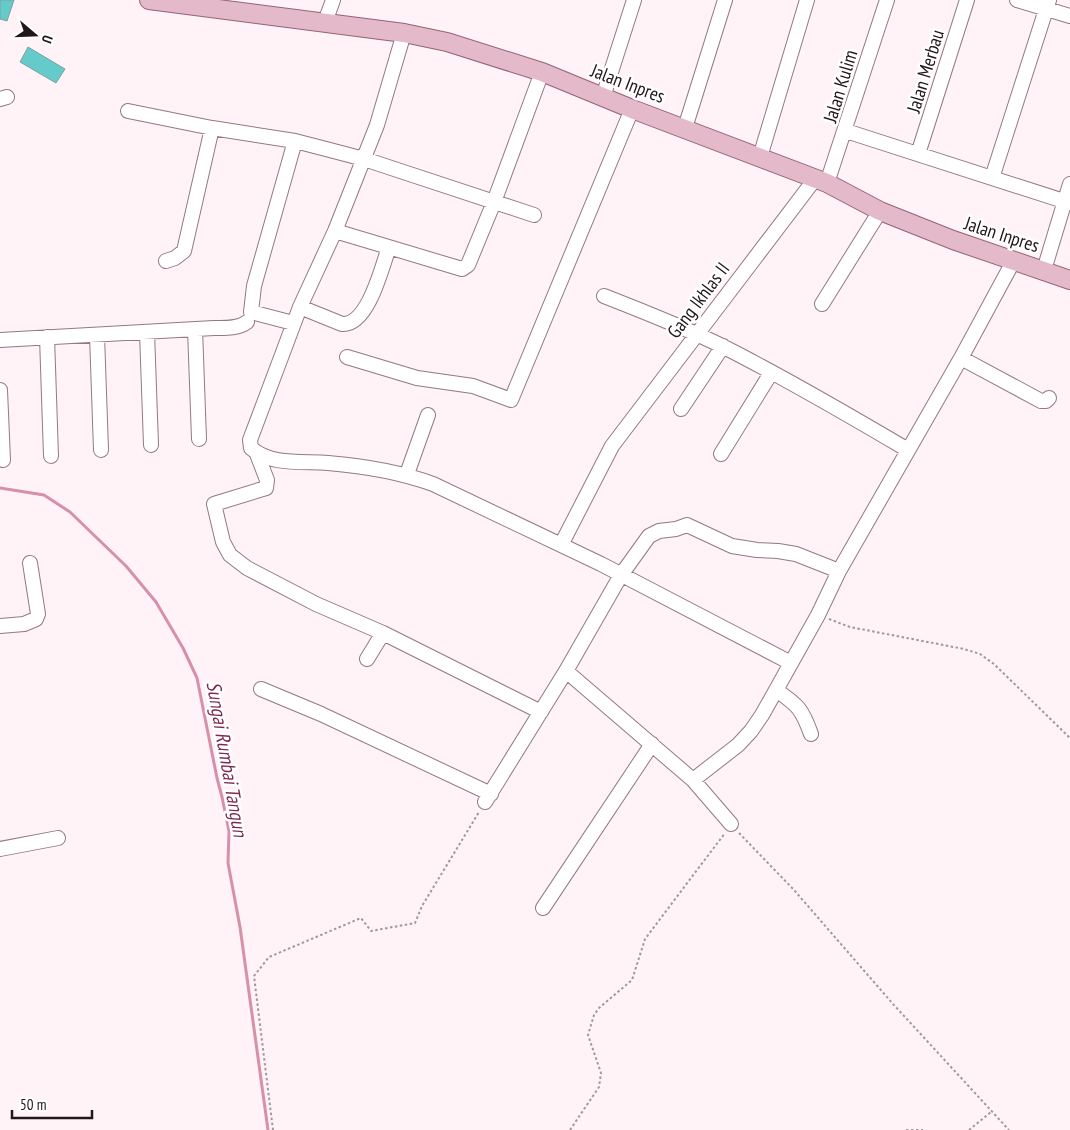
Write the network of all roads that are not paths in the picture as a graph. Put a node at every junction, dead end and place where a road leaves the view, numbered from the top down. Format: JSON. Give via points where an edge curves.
{"nodes":[{"id":1,"x":150,"y":0,"type":"edge"},
{"id":2,"x":333,"y":0,"type":"edge"},
{"id":3,"x":634,"y":0,"type":"edge"},
{"id":4,"x":725,"y":0,"type":"edge"},
{"id":5,"x":807,"y":0,"type":"edge"},
{"id":6,"x":886,"y":0,"type":"edge"},
{"id":7,"x":967,"y":0,"type":"edge"},
{"id":8,"x":1017,"y":0,"type":"edge"},
{"id":9,"x":1047,"y":4,"type":"edge"},
{"id":10,"x":226,"y":5,"type":"edge"},
{"id":11,"x":1070,"y":16,"type":"edge"},
{"id":12,"x":325,"y":22,"type":"junction"},
{"id":13,"x":404,"y":32,"type":"junction"},
{"id":14,"x":542,"y":72,"type":"junction"},
{"id":15,"x":603,"y":97,"type":"junction"},
{"id":16,"x":632,"y":109,"type":"junction"},
{"id":17,"x":128,"y":111,"type":"dead end"},
{"id":18,"x":212,"y":128,"type":"junction"},
{"id":19,"x":685,"y":128,"type":"junction"},
{"id":20,"x":846,"y":131,"type":"junction"},
{"id":21,"x":294,"y":141,"type":"junction"},
{"id":22,"x":918,"y":154,"type":"junction"},
{"id":23,"x":760,"y":157,"type":"junction"},
{"id":24,"x":364,"y":159,"type":"junction"},
{"id":25,"x":992,"y":178,"type":"junction"},
{"id":26,"x":821,"y":181,"type":"junction"},
{"id":27,"x":1070,"y":184,"type":"edge"},
{"id":28,"x":494,"y":202,"type":"junction"},
{"id":29,"x":1067,"y":202,"type":"edge"},
{"id":30,"x":880,"y":210,"type":"junction"},
{"id":31,"x":534,"y":215,"type":"dead end"},
{"id":32,"x":335,"y":231,"type":"junction"},
{"id":33,"x":389,"y":247,"type":"junction"},
{"id":34,"x":1014,"y":260,"type":"junction"},
{"id":35,"x":166,"y":261,"type":"dead end"},
{"id":36,"x":1044,"y":270,"type":"junction"},
{"id":37,"x":1070,"y":280,"type":"edge"},
{"id":38,"x":604,"y":296,"type":"dead end"},
{"id":39,"x":822,"y":304,"type":"dead end"},
{"id":40,"x":300,"y":307,"type":"junction"},
{"id":41,"x":247,"y":322,"type":"dead end"},
{"id":42,"x":294,"y":323,"type":"junction"},
{"id":43,"x":195,"y":330,"type":"junction"},
{"id":44,"x":147,"y":332,"type":"junction"},
{"id":45,"x":696,"y":334,"type":"junction"},
{"id":46,"x":97,"y":335,"type":"junction"},
{"id":47,"x":48,"y":337,"type":"junction"},
{"id":48,"x":0,"y":340,"type":"edge"},
{"id":49,"x":723,"y":346,"type":"junction"},
{"id":50,"x":347,"y":357,"type":"dead end"},
{"id":51,"x":961,"y":358,"type":"junction"},
{"id":52,"x":771,"y":373,"type":"junction"},
{"id":53,"x":0,"y":390,"type":"edge"},
{"id":54,"x":1049,"y":398,"type":"dead end"},
{"id":55,"x":681,"y":409,"type":"dead end"},
{"id":56,"x":428,"y":415,"type":"dead end"},
{"id":57,"x":199,"y":439,"type":"dead end"},
{"id":58,"x":151,"y":445,"type":"dead end"},
{"id":59,"x":101,"y":450,"type":"dead end"},
{"id":60,"x":908,"y":450,"type":"junction"},
{"id":61,"x":257,"y":454,"type":"junction"},
{"id":62,"x":721,"y":454,"type":"dead end"},
{"id":63,"x":51,"y":456,"type":"dead end"},
{"id":64,"x":3,"y":460,"type":"dead end"},
{"id":65,"x":407,"y":474,"type":"junction"},
{"id":66,"x":561,"y":544,"type":"junction"},
{"id":67,"x":30,"y":563,"type":"dead end"},
{"id":68,"x":839,"y":571,"type":"junction"},
{"id":69,"x":621,"y":575,"type":"junction"},
{"id":70,"x":0,"y":626,"type":"edge"},
{"id":71,"x":383,"y":633,"type":"junction"},
{"id":72,"x":367,"y":660,"type":"dead end"},
{"id":73,"x":791,"y":663,"type":"junction"},
{"id":74,"x":566,"y":671,"type":"junction"},
{"id":75,"x":261,"y":689,"type":"dead end"},
{"id":76,"x":776,"y":690,"type":"junction"},
{"id":77,"x":541,"y":712,"type":"junction"},
{"id":78,"x":810,"y":734,"type":"dead end"},
{"id":79,"x":652,"y":744,"type":"junction"},
{"id":80,"x":693,"y":780,"type":"junction"},
{"id":81,"x":731,"y":824,"type":"road end"},
{"id":82,"x":58,"y":838,"type":"dead end"},
{"id":83,"x":0,"y":849,"type":"edge"},
{"id":84,"x":543,"y":908,"type":"dead end"}],
"edges":[{"from":1,"to":10,"type":"main road","name":"Jalan Inpres"},
{"from":2,"to":12,"type":"street"},
{"from":3,"to":15,"type":"street"},
{"from":4,"to":19,"type":"street"},
{"from":5,"to":23,"type":"street"},
{"from":6,"to":20,"type":"street","name":"Jalan Kulim"},
{"from":7,"to":22,"type":"street","name":"Jalan Merbau"},
{"from":8,"to":9,"type":"street"},
{"from":9,"to":11,"type":"street"},
{"from":9,"to":25,"type":"street"},
{"from":10,"to":12,"type":"main road","name":"Jalan Inpres"},
{"from":12,"to":13,"type":"main road","name":"Jalan Inpres"},
{"from":13,"to":14,"type":"main road","name":"Jalan Inpres"},
{"from":13,"to":24,"type":"street"},
{"from":14,"to":15,"type":"main road","name":"Jalan Inpres"},
{"from":14,"to":28,"type":"street"},
{"from":15,"to":16,"type":"main road","name":"Jalan Inpres"},
{"from":16,"to":19,"type":"main road","name":"Jalan Inpres"},
{"from":16,"to":50,"type":"street","via":[[510,400],[473,386],[417,378]]},
{"from":17,"to":18,"type":"street"},
{"from":18,"to":21,"type":"street"},
{"from":18,"to":35,"type":"street","via":[[184,251]]},
{"from":19,"to":23,"type":"main road","name":"Jalan Inpres"},
{"from":20,"to":22,"type":"street"},
{"from":20,"to":26,"type":"street","name":"Jalan Kulim"},
{"from":21,"to":24,"type":"street"},
{"from":21,"to":42,"type":"street","via":[[254,286],[251,312]]},
{"from":22,"to":25,"type":"street"},
{"from":23,"to":26,"type":"main road","name":"Jalan Inpres"},
{"from":24,"to":28,"type":"street"},
{"from":24,"to":32,"type":"street"},
{"from":25,"to":29,"type":"street"},
{"from":26,"to":30,"type":"main road","name":"Jalan Inpres"},
{"from":26,"to":45,"type":"street","name":"Gang Ikhlas II"},
{"from":27,"to":29,"type":"street"},
{"from":28,"to":31,"type":"street"},
{"from":28,"to":33,"type":"street","via":[[472,257],[462,269]]},
{"from":29,"to":36,"type":"street"},
{"from":30,"to":34,"type":"main road","name":"Jalan Inpres","via":[[953,240]]},
{"from":30,"to":39,"type":"street"},
{"from":32,"to":33,"type":"street"},
{"from":32,"to":40,"type":"street"},
{"from":33,"to":40,"type":"street","via":[[368,304],[357,319],[342,324]]},
{"from":34,"to":36,"type":"main road","name":"Jalan Inpres"},
{"from":34,"to":51,"type":"street"},
{"from":36,"to":37,"type":"main road","name":"Jalan Inpres"},
{"from":38,"to":45,"type":"street"},
{"from":40,"to":42,"type":"street"},
{"from":41,"to":43,"type":"street"},
{"from":42,"to":61,"type":"street","via":[[250,440],[251,448]]},
{"from":43,"to":44,"type":"street"},
{"from":43,"to":57,"type":"street"},
{"from":44,"to":46,"type":"street"},
{"from":44,"to":58,"type":"street"},
{"from":45,"to":49,"type":"street"},
{"from":45,"to":66,"type":"street","name":"Gang Ikhlas II","via":[[610,450]]},
{"from":46,"to":47,"type":"street"},
{"from":46,"to":59,"type":"street"},
{"from":47,"to":48,"type":"street"},
{"from":47,"to":63,"type":"street"},
{"from":49,"to":52,"type":"street"},
{"from":49,"to":55,"type":"street"},
{"from":51,"to":54,"type":"street","via":[[1041,401]]},
{"from":51,"to":60,"type":"street"},
{"from":52,"to":60,"type":"street"},
{"from":52,"to":62,"type":"street"},
{"from":53,"to":64,"type":"street"},
{"from":56,"to":65,"type":"street"},
{"from":60,"to":68,"type":"street"},
{"from":61,"to":65,"type":"street","via":[[290,462],[327,463]]},
{"from":61,"to":71,"type":"street","via":[[267,480],[266,488],[214,504],[223,542],[230,555],[247,568],[316,604]]},
{"from":65,"to":66,"type":"street"},
{"from":66,"to":69,"type":"street"},
{"from":67,"to":70,"type":"street","via":[[38,614],[24,624]]},
{"from":68,"to":69,"type":"street","via":[[796,554],[732,546],[687,525],[649,536]]},
{"from":68,"to":73,"type":"street"},
{"from":69,"to":73,"type":"street"},
{"from":69,"to":74,"type":"street"},
{"from":71,"to":72,"type":"street"},
{"from":71,"to":77,"type":"street"},
{"from":73,"to":76,"type":"street"},
{"from":74,"to":77,"type":"street"},
{"from":74,"to":79,"type":"street"},
{"from":75,"to":77,"type":"street","via":[[321,714],[488,798]]},
{"from":76,"to":78,"type":"street","via":[[803,714]]},
{"from":76,"to":80,"type":"street","via":[[752,731]]},
{"from":79,"to":80,"type":"street"},
{"from":79,"to":84,"type":"street"},
{"from":80,"to":81,"type":"street"},
{"from":82,"to":83,"type":"street"}]}
